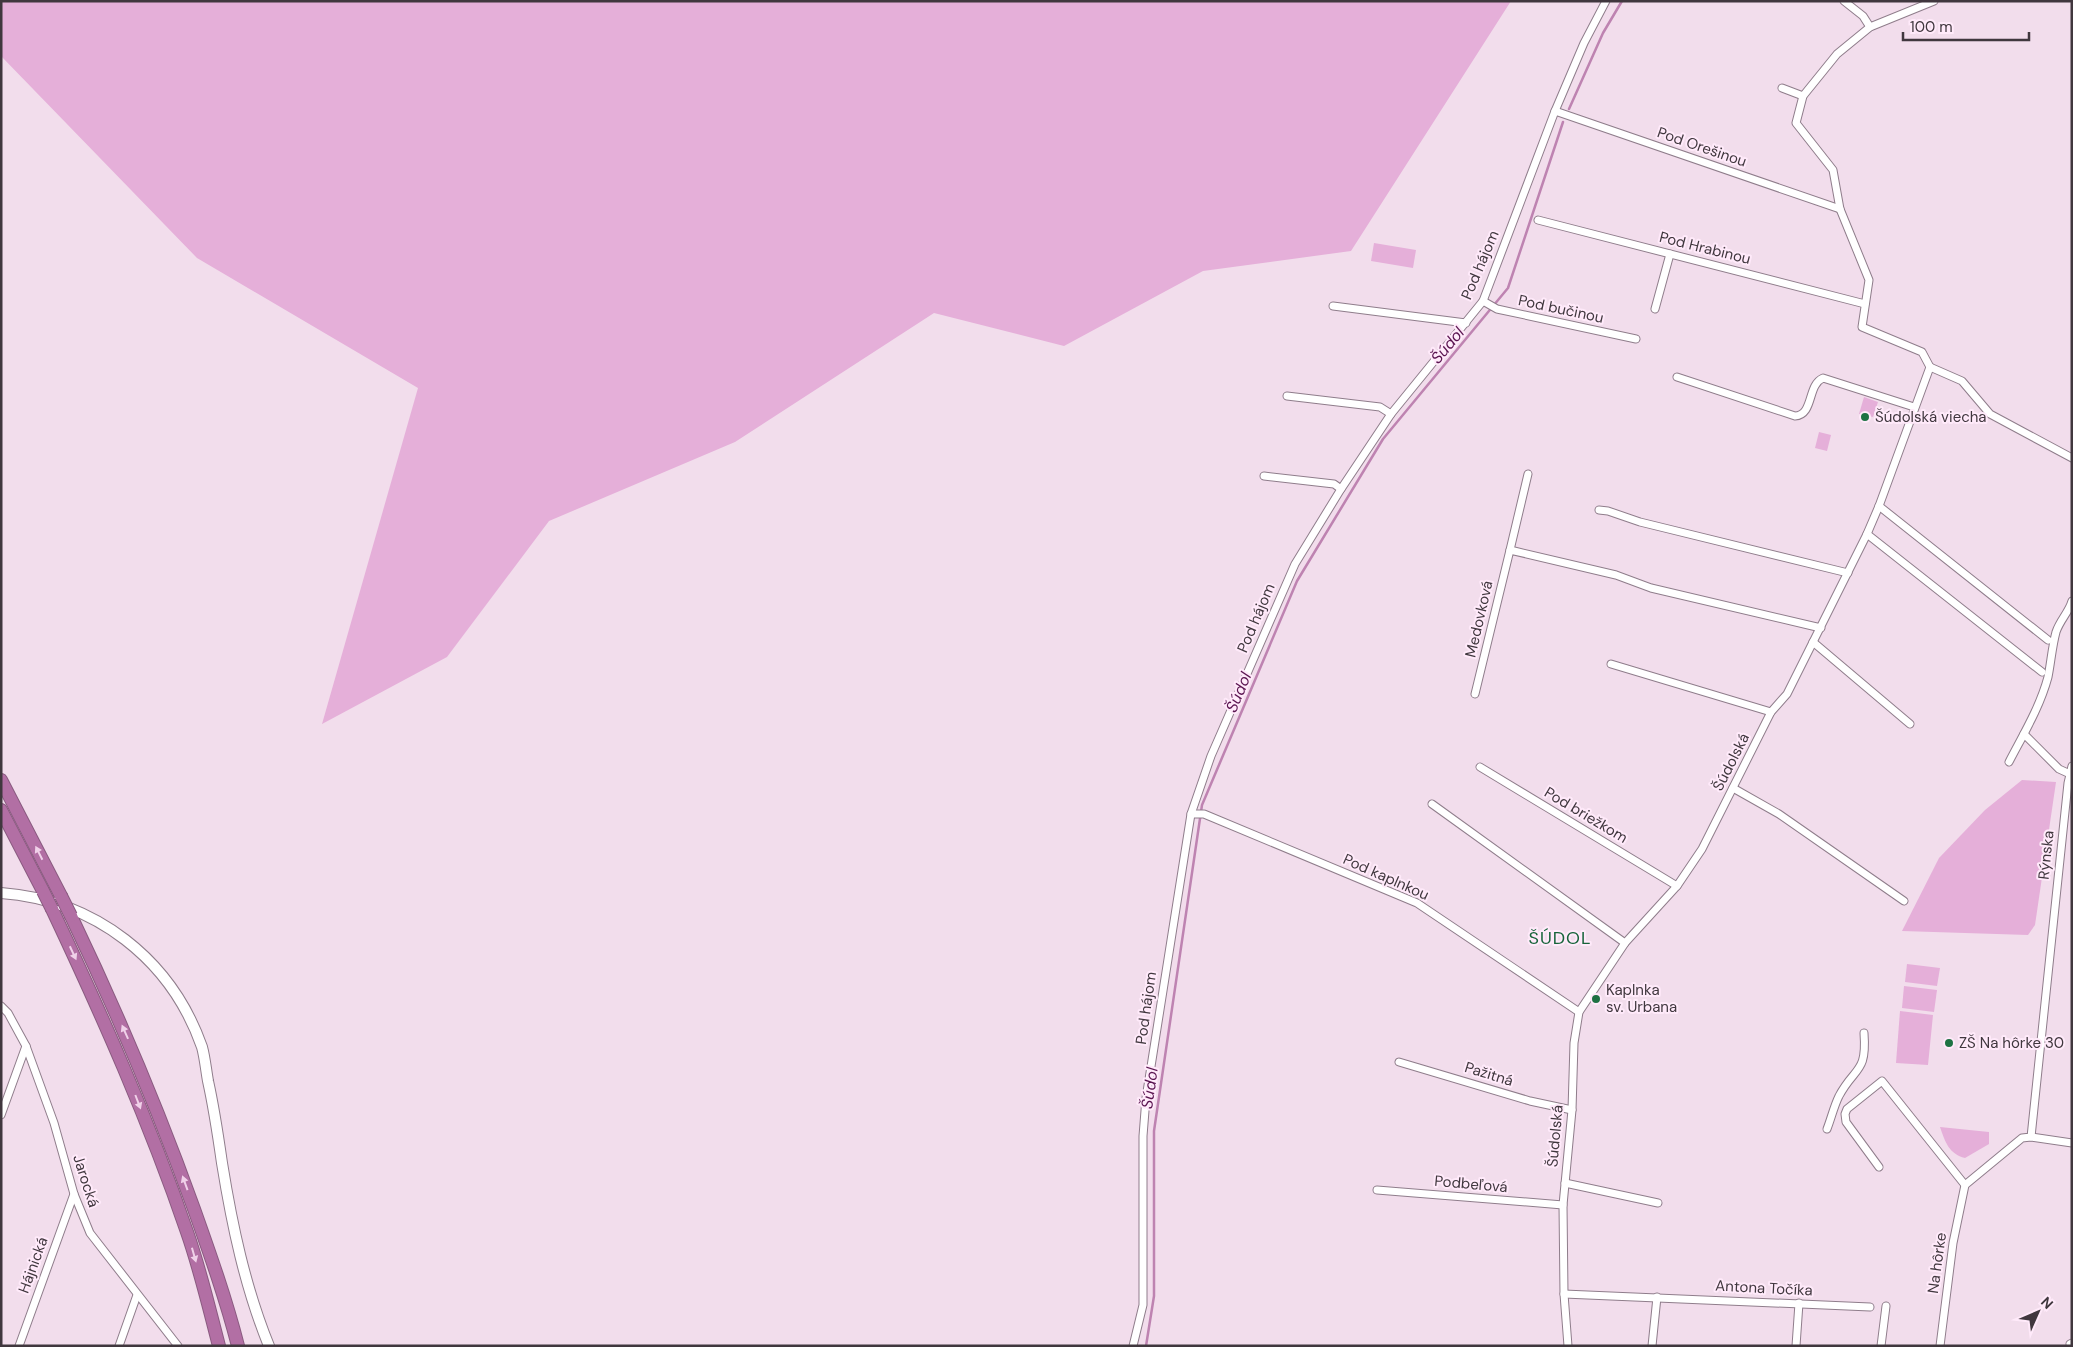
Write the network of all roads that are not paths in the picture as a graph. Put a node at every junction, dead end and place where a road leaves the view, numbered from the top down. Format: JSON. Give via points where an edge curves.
{"nodes":[{"id":1,"x":1606,"y":1,"type":"edge"},
{"id":2,"x":1844,"y":1,"type":"edge"},
{"id":3,"x":1934,"y":1,"type":"edge"},
{"id":4,"x":1870,"y":27,"type":"junction"},
{"id":5,"x":1782,"y":88,"type":"dead end"},
{"id":6,"x":1803,"y":96,"type":"junction"},
{"id":7,"x":1555,"y":111,"type":"junction"},
{"id":8,"x":1840,"y":209,"type":"junction"},
{"id":9,"x":1538,"y":220,"type":"dead end"},
{"id":10,"x":1670,"y":254,"type":"junction"},
{"id":11,"x":1486,"y":303,"type":"junction"},
{"id":12,"x":1865,"y":304,"type":"junction"},
{"id":13,"x":1334,"y":306,"type":"dead end"},
{"id":14,"x":1655,"y":309,"type":"dead end"},
{"id":15,"x":1466,"y":323,"type":"junction"},
{"id":16,"x":1636,"y":339,"type":"dead end"},
{"id":17,"x":1930,"y":367,"type":"junction"},
{"id":18,"x":1677,"y":377,"type":"dead end"},
{"id":19,"x":1287,"y":396,"type":"dead end"},
{"id":20,"x":1914,"y":407,"type":"junction"},
{"id":21,"x":1391,"y":414,"type":"junction"},
{"id":22,"x":2072,"y":458,"type":"edge"},
{"id":23,"x":1528,"y":474,"type":"dead end"},
{"id":24,"x":1264,"y":476,"type":"dead end"},
{"id":25,"x":1341,"y":489,"type":"junction"},
{"id":26,"x":1879,"y":506,"type":"junction"},
{"id":27,"x":1599,"y":510,"type":"dead end"},
{"id":28,"x":1867,"y":534,"type":"junction"},
{"id":29,"x":1510,"y":550,"type":"junction"},
{"id":30,"x":1848,"y":573,"type":"junction"},
{"id":31,"x":2071,"y":606,"type":"edge"},
{"id":32,"x":1821,"y":628,"type":"junction"},
{"id":33,"x":2048,"y":640,"type":"dead end"},
{"id":34,"x":1814,"y":642,"type":"junction"},
{"id":35,"x":1611,"y":664,"type":"dead end"},
{"id":36,"x":2042,"y":672,"type":"dead end"},
{"id":37,"x":1475,"y":694,"type":"dead end"},
{"id":38,"x":1771,"y":712,"type":"junction"},
{"id":39,"x":1910,"y":724,"type":"dead end"},
{"id":40,"x":2024,"y":734,"type":"junction"},
{"id":41,"x":2009,"y":762,"type":"dead end"},
{"id":42,"x":1480,"y":767,"type":"dead end"},
{"id":43,"x":2071,"y":770,"type":"edge"},
{"id":44,"x":1,"y":780,"type":"edge"},
{"id":45,"x":1733,"y":788,"type":"junction"},
{"id":46,"x":1432,"y":804,"type":"dead end"},
{"id":47,"x":1,"y":810,"type":"edge"},
{"id":48,"x":1193,"y":814,"type":"junction"},
{"id":49,"x":1678,"y":886,"type":"junction"},
{"id":50,"x":1,"y":893,"type":"edge"},
{"id":51,"x":1904,"y":901,"type":"dead end"},
{"id":52,"x":1625,"y":943,"type":"junction"},
{"id":53,"x":1,"y":1006,"type":"edge"},
{"id":54,"x":1579,"y":1012,"type":"junction"},
{"id":55,"x":1864,"y":1033,"type":"dead end"},
{"id":56,"x":26,"y":1046,"type":"junction"},
{"id":57,"x":1399,"y":1062,"type":"dead end"},
{"id":58,"x":1572,"y":1110,"type":"junction"},
{"id":59,"x":1834,"y":1111,"type":"junction"},
{"id":60,"x":1845,"y":1114,"type":"junction"},
{"id":61,"x":1,"y":1115,"type":"edge"},
{"id":62,"x":1827,"y":1129,"type":"dead end"},
{"id":63,"x":2031,"y":1137,"type":"junction"},
{"id":64,"x":2072,"y":1143,"type":"edge"},
{"id":65,"x":1879,"y":1167,"type":"dead end"},
{"id":66,"x":1565,"y":1183,"type":"junction"},
{"id":67,"x":1965,"y":1185,"type":"junction"},
{"id":68,"x":1377,"y":1190,"type":"dead end"},
{"id":69,"x":74,"y":1194,"type":"junction"},
{"id":70,"x":1658,"y":1203,"type":"dead end"},
{"id":71,"x":1563,"y":1205,"type":"junction"},
{"id":72,"x":1564,"y":1294,"type":"junction"},
{"id":73,"x":138,"y":1295,"type":"junction"},
{"id":74,"x":1657,"y":1297,"type":"junction"},
{"id":75,"x":1799,"y":1304,"type":"junction"},
{"id":76,"x":1886,"y":1306,"type":"dead end"},
{"id":77,"x":1870,"y":1307,"type":"dead end"},
{"id":78,"x":19,"y":1346,"type":"edge"},
{"id":79,"x":119,"y":1346,"type":"edge"},
{"id":80,"x":178,"y":1346,"type":"edge"},
{"id":81,"x":219,"y":1346,"type":"edge"},
{"id":82,"x":238,"y":1346,"type":"edge"},
{"id":83,"x":269,"y":1346,"type":"edge"},
{"id":84,"x":1133,"y":1346,"type":"edge"},
{"id":85,"x":1568,"y":1346,"type":"edge"},
{"id":86,"x":1652,"y":1346,"type":"edge"},
{"id":87,"x":1796,"y":1346,"type":"edge"},
{"id":88,"x":1881,"y":1346,"type":"edge"},
{"id":89,"x":1940,"y":1346,"type":"edge"}],
"edges":[{"from":1,"to":7,"type":"street","name":"Pod hájom"},
{"from":2,"to":4,"type":"street","via":[[1863,16]]},
{"from":3,"to":4,"type":"street"},
{"from":4,"to":6,"type":"street","via":[[1837,54]]},
{"from":5,"to":6,"type":"street"},
{"from":6,"to":8,"type":"street","via":[[1796,123],[1833,170]]},
{"from":7,"to":8,"type":"street","name":"Pod Orešinou"},
{"from":7,"to":11,"type":"street","name":"Pod hájom"},
{"from":8,"to":12,"type":"street","via":[[1869,280]]},
{"from":9,"to":10,"type":"street","name":"Pod Hrabinou"},
{"from":10,"to":12,"type":"street","name":"Pod Hrabinou"},
{"from":10,"to":14,"type":"street"},
{"from":11,"to":15,"type":"street","name":"Pod hájom"},
{"from":11,"to":16,"type":"street","name":"Pod bučinou","via":[[1497,310]]},
{"from":12,"to":17,"type":"street","via":[[1862,327],[1922,352]]},
{"from":13,"to":15,"type":"street"},
{"from":15,"to":21,"type":"street","name":"Pod hájom"},
{"from":17,"to":20,"type":"street","name":"Šúdolská"},
{"from":17,"to":22,"type":"street","via":[[1962,381],[1990,414]]},
{"from":18,"to":20,"type":"street","via":[[1796,416],[1806,411],[1817,380],[1823,378]]},
{"from":19,"to":21,"type":"street","via":[[1380,407]]},
{"from":20,"to":26,"type":"street","name":"Šúdolská"},
{"from":21,"to":25,"type":"street","name":"Pod hájom"},
{"from":23,"to":29,"type":"street","name":"Medovková"},
{"from":24,"to":25,"type":"street","via":[[1334,484]]},
{"from":25,"to":48,"type":"street","name":"Pod hájom","via":[[1295,564],[1211,756]]},
{"from":26,"to":28,"type":"street","name":"Šúdolská"},
{"from":26,"to":33,"type":"street"},
{"from":27,"to":30,"type":"street"},
{"from":28,"to":30,"type":"street","name":"Šúdolská"},
{"from":28,"to":36,"type":"street"},
{"from":29,"to":32,"type":"street","via":[[1616,575],[1651,588]]},
{"from":29,"to":37,"type":"street","name":"Medovková"},
{"from":30,"to":32,"type":"street","name":"Šúdolská"},
{"from":31,"to":40,"type":"street","via":[[2061,619],[2048,677]]},
{"from":32,"to":34,"type":"street","name":"Šúdolská"},
{"from":34,"to":38,"type":"street","name":"Šúdolská","via":[[1787,694]]},
{"from":34,"to":39,"type":"street"},
{"from":35,"to":38,"type":"street"},
{"from":38,"to":45,"type":"street","name":"Šúdolská"},
{"from":40,"to":41,"type":"street"},
{"from":40,"to":43,"type":"street","via":[[2059,768]]},
{"from":42,"to":49,"type":"street","name":"Pod briežkom"},
{"from":43,"to":63,"type":"street","name":"Rýnska"},
{"from":82,"to":44,"type":"highway","one_way":true,"bridge":true,"via":[[174,1153],[139,1065],[71,916]]},
{"from":45,"to":49,"type":"street","name":"Šúdolská","via":[[1702,849]]},
{"from":45,"to":51,"type":"street","via":[[1779,814]]},
{"from":46,"to":52,"type":"street"},
{"from":47,"to":81,"type":"highway","one_way":true,"bridge":true,"via":[[52,909],[127,1073],[188,1234]]},
{"from":48,"to":54,"type":"street","name":"Pod kaplnkou","via":[[1204,814],[1417,903]]},
{"from":48,"to":84,"type":"street","name":"Pod hájom","via":[[1146,1098],[1142,1305]]},
{"from":49,"to":52,"type":"street","name":"Šúdolská"},
{"from":50,"to":83,"type":"street","via":[[56,904],[88,915],[119,934],[147,959],[190,1016],[203,1050],[243,1270]]},
{"from":52,"to":54,"type":"street","name":"Šúdolská"},
{"from":53,"to":56,"type":"street","name":"Jarocká"},
{"from":54,"to":58,"type":"street","name":"Šúdolská","via":[[1574,1043]]},
{"from":55,"to":59,"type":"street","via":[[1862,1065],[1839,1096]]},
{"from":56,"to":61,"type":"street"},
{"from":56,"to":69,"type":"street","name":"Jarocká","via":[[54,1123]]},
{"from":57,"to":58,"type":"street","name":"Pažitná","via":[[1530,1101]]},
{"from":58,"to":66,"type":"street","name":"Šúdolská"},
{"from":59,"to":60,"type":"street"},
{"from":59,"to":62,"type":"street"},
{"from":60,"to":65,"type":"street","via":[[1846,1122]]},
{"from":60,"to":67,"type":"street","via":[[1847,1108],[1882,1081]]},
{"from":63,"to":64,"type":"street"},
{"from":63,"to":67,"type":"street","via":[[2022,1138]]},
{"from":66,"to":70,"type":"street"},
{"from":66,"to":71,"type":"street","name":"Šúdolská"},
{"from":67,"to":89,"type":"street","name":"Na hôrke","via":[[1953,1243]]},
{"from":68,"to":71,"type":"street","name":"Podbeľová"},
{"from":69,"to":73,"type":"street","name":"Jarocká","via":[[90,1234]]},
{"from":69,"to":78,"type":"street","name":"Hájnická"},
{"from":71,"to":72,"type":"street","name":"Šúdolská"},
{"from":72,"to":74,"type":"street","name":"Antona Točíka"},
{"from":72,"to":85,"type":"street","name":"Šúdolská"},
{"from":73,"to":79,"type":"street"},
{"from":73,"to":80,"type":"street","name":"Jarocká"},
{"from":74,"to":75,"type":"street","name":"Antona Točíka"},
{"from":74,"to":86,"type":"street"},
{"from":75,"to":77,"type":"street","name":"Antona Točíka"},
{"from":75,"to":87,"type":"street"},
{"from":76,"to":88,"type":"street"}]}
